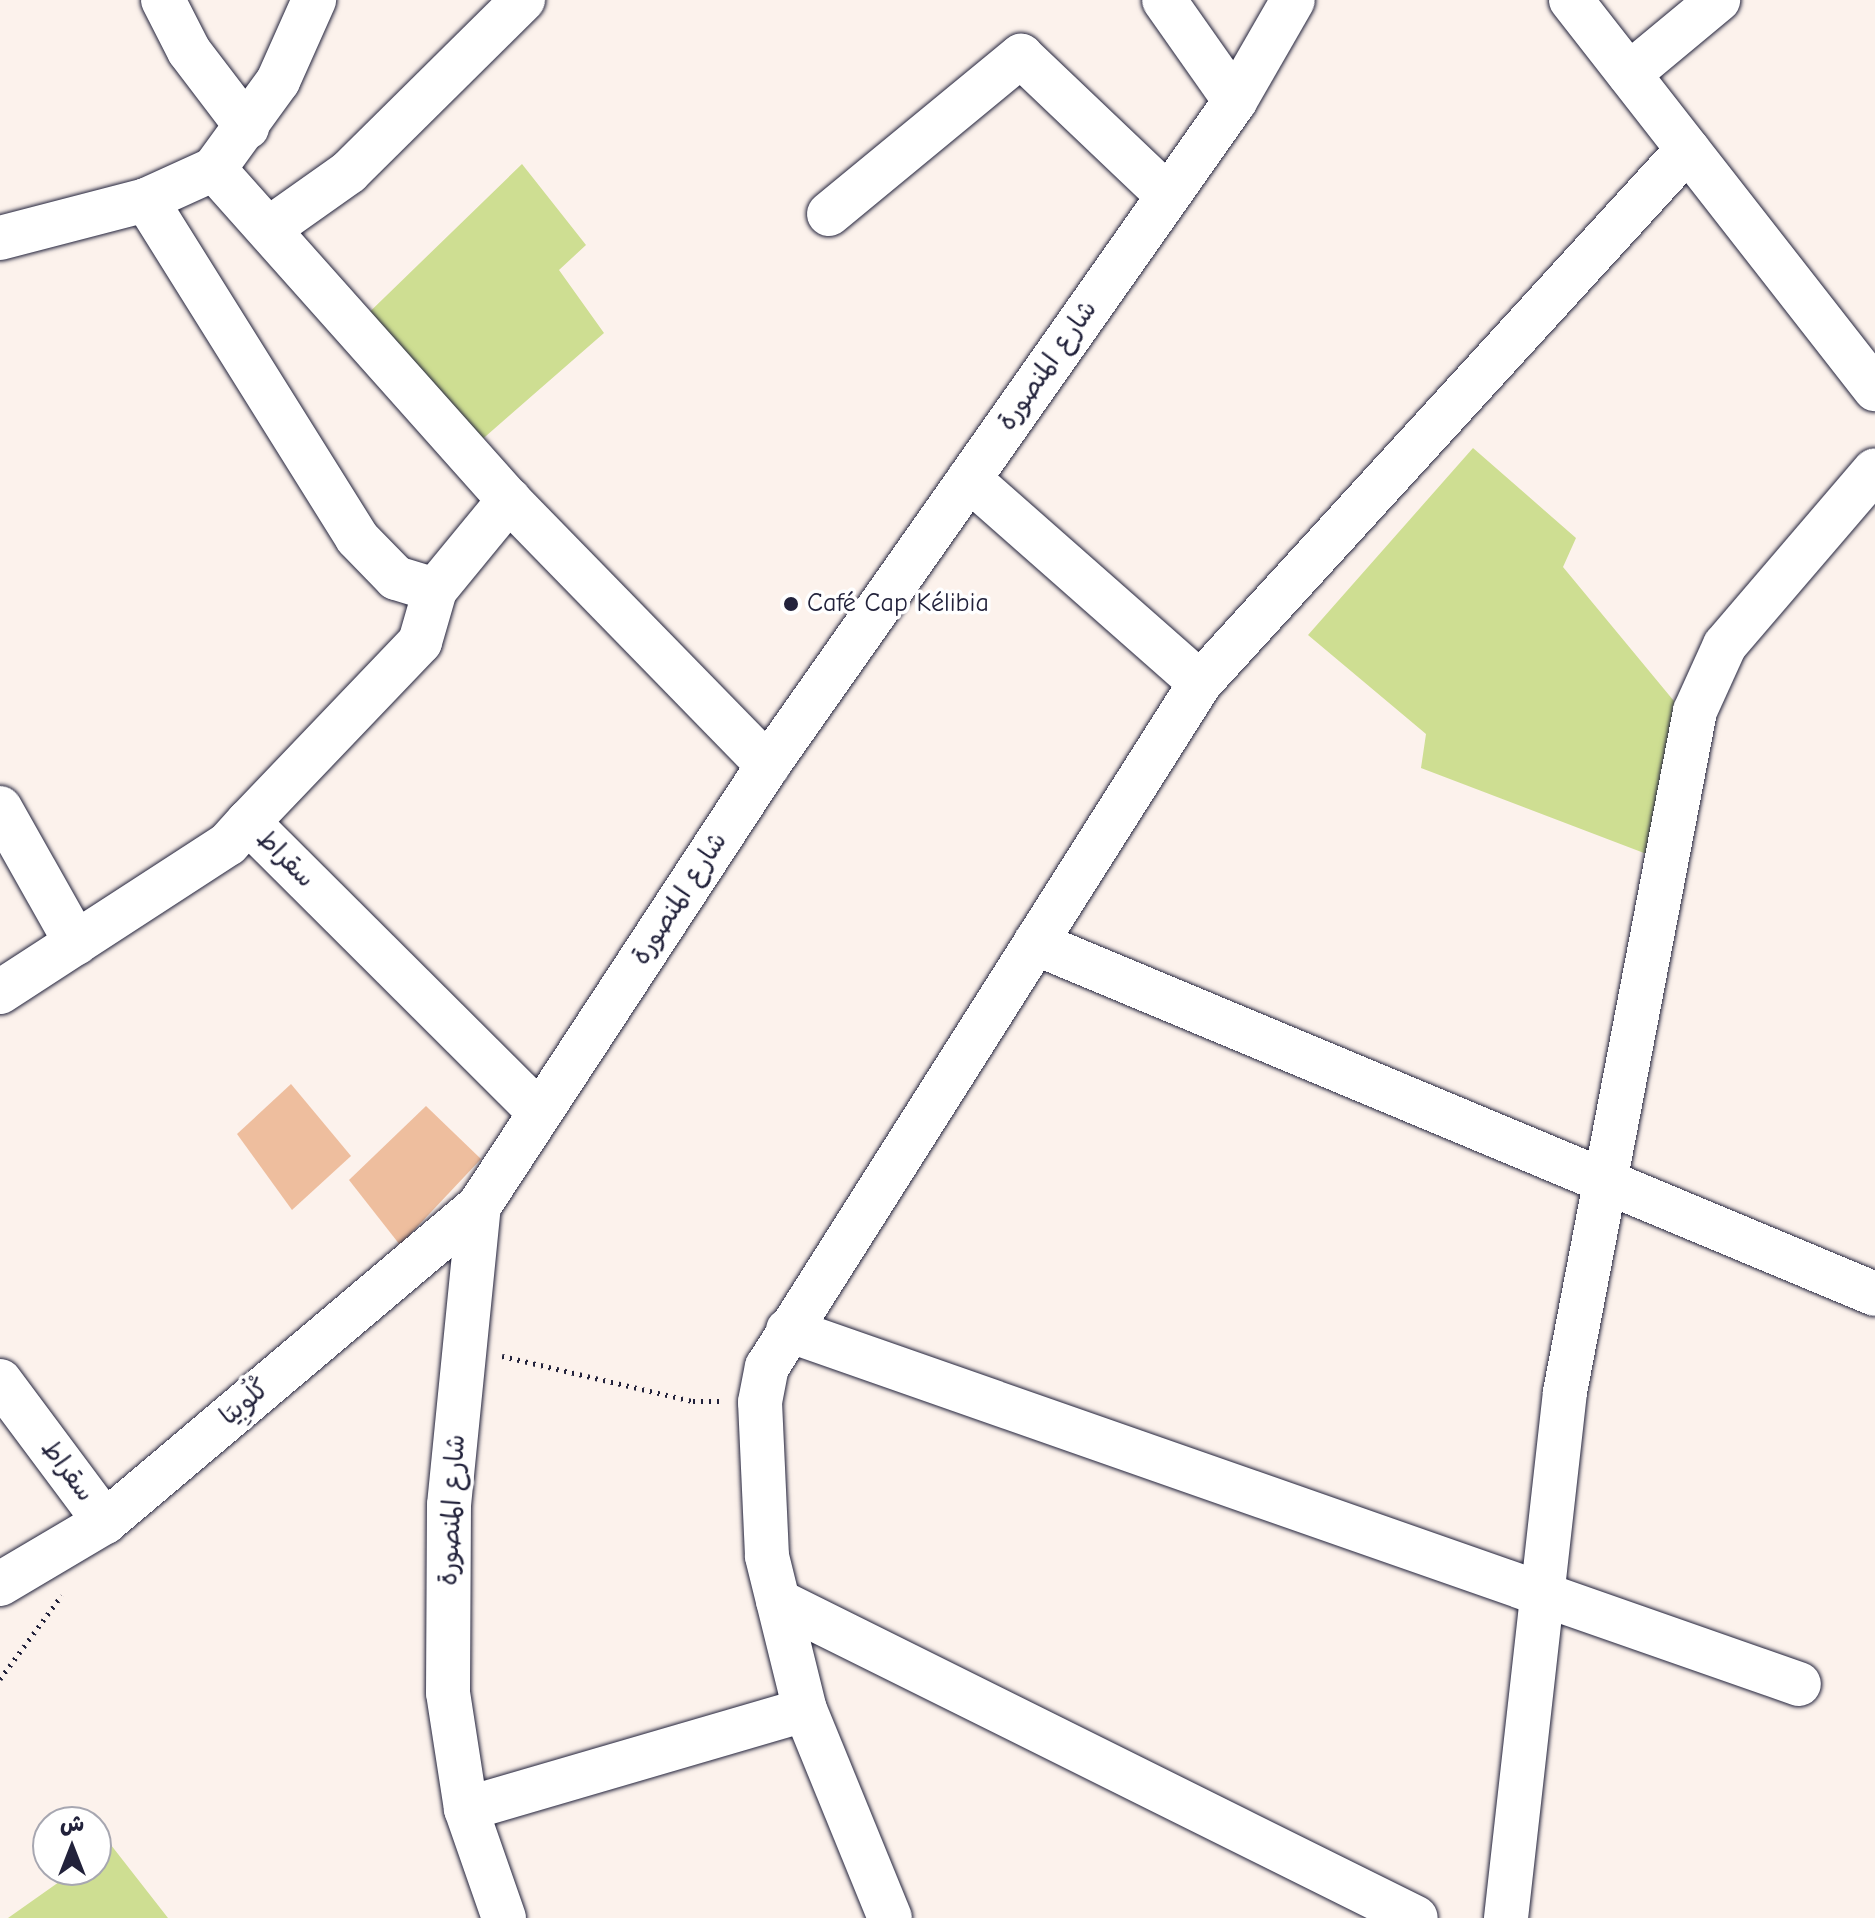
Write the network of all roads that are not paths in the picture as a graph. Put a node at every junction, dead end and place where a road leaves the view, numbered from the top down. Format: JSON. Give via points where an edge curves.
{"nodes":[{"id":1,"x":163,"y":0,"type":"edge"},
{"id":2,"x":314,"y":0,"type":"edge"},
{"id":3,"x":523,"y":0,"type":"edge"},
{"id":4,"x":1164,"y":0,"type":"edge"},
{"id":5,"x":1293,"y":0,"type":"edge"},
{"id":6,"x":1571,"y":0,"type":"edge"},
{"id":7,"x":1718,"y":0,"type":"edge"},
{"id":8,"x":1629,"y":74,"type":"junction"},
{"id":9,"x":1235,"y":101,"type":"junction"},
{"id":10,"x":247,"y":127,"type":"junction"},
{"id":11,"x":1688,"y":149,"type":"junction"},
{"id":12,"x":214,"y":169,"type":"junction"},
{"id":13,"x":1167,"y":195,"type":"junction"},
{"id":14,"x":146,"y":200,"type":"junction"},
{"id":15,"x":829,"y":214,"type":"dead end"},
{"id":16,"x":270,"y":228,"type":"junction"},
{"id":17,"x":0,"y":238,"type":"edge"},
{"id":18,"x":1875,"y":389,"type":"edge"},
{"id":19,"x":1875,"y":470,"type":"edge"},
{"id":20,"x":969,"y":479,"type":"junction"},
{"id":21,"x":509,"y":500,"type":"junction"},
{"id":22,"x":435,"y":590,"type":"junction"},
{"id":23,"x":1200,"y":683,"type":"junction"},
{"id":24,"x":768,"y":765,"type":"junction"},
{"id":25,"x":0,"y":808,"type":"edge"},
{"id":26,"x":248,"y":822,"type":"junction"},
{"id":27,"x":76,"y":943,"type":"junction"},
{"id":28,"x":1035,"y":943,"type":"junction"},
{"id":29,"x":0,"y":992,"type":"edge"},
{"id":30,"x":537,"y":1110,"type":"junction"},
{"id":31,"x":1605,"y":1184,"type":"junction"},
{"id":32,"x":479,"y":1206,"type":"junction"},
{"id":33,"x":1875,"y":1294,"type":"edge"},
{"id":34,"x":788,"y":1330,"type":"junction"},
{"id":35,"x":0,"y":1381,"type":"edge"},
{"id":36,"x":105,"y":1522,"type":"junction"},
{"id":37,"x":0,"y":1584,"type":"edge"},
{"id":38,"x":1538,"y":1594,"type":"junction"},
{"id":39,"x":778,"y":1601,"type":"junction"},
{"id":40,"x":1799,"y":1684,"type":"dead end"},
{"id":41,"x":805,"y":1710,"type":"junction"},
{"id":42,"x":466,"y":1809,"type":"junction"},
{"id":43,"x":504,"y":1918,"type":"edge"},
{"id":44,"x":890,"y":1918,"type":"edge"},
{"id":45,"x":1416,"y":1918,"type":"edge"},
{"id":46,"x":1506,"y":1918,"type":"edge"}],
"edges":[{"from":1,"to":10,"type":"street","via":[[189,51]]},
{"from":2,"to":10,"type":"street"},
{"from":3,"to":16,"type":"street","via":[[349,172]]},
{"from":4,"to":9,"type":"street"},
{"from":5,"to":9,"type":"street","name":"شارع المنصورة"},
{"from":6,"to":8,"type":"street"},
{"from":7,"to":8,"type":"street"},
{"from":8,"to":11,"type":"street"},
{"from":9,"to":13,"type":"street","name":"شارع المنصورة"},
{"from":10,"to":12,"type":"street"},
{"from":11,"to":18,"type":"street"},
{"from":11,"to":23,"type":"street"},
{"from":12,"to":14,"type":"street"},
{"from":12,"to":16,"type":"street"},
{"from":13,"to":15,"type":"street","via":[[1021,56]]},
{"from":13,"to":20,"type":"street","name":"شارع المنصورة"},
{"from":14,"to":17,"type":"street"},
{"from":14,"to":22,"type":"street","via":[[357,538],[396,578]]},
{"from":16,"to":21,"type":"street"},
{"from":19,"to":31,"type":"street","via":[[1725,645],[1695,711]]},
{"from":20,"to":23,"type":"street"},
{"from":20,"to":24,"type":"street","name":"شارع المنصورة"},
{"from":21,"to":22,"type":"street"},
{"from":21,"to":24,"type":"street"},
{"from":22,"to":26,"type":"street","via":[[420,642]]},
{"from":23,"to":28,"type":"street"},
{"from":24,"to":30,"type":"street","name":"شارع المنصورة"},
{"from":25,"to":27,"type":"street"},
{"from":26,"to":27,"type":"street","name":"سقراط","via":[[228,844]]},
{"from":26,"to":30,"type":"street","name":"سقراط"},
{"from":27,"to":29,"type":"street","name":"سقراط"},
{"from":28,"to":31,"type":"street"},
{"from":28,"to":34,"type":"street"},
{"from":30,"to":32,"type":"street","name":"شارع المنصورة"},
{"from":31,"to":33,"type":"street"},
{"from":31,"to":38,"type":"street","via":[[1565,1392]]},
{"from":32,"to":36,"type":"street","name":"كْلُوبِيَا"},
{"from":32,"to":42,"type":"street","name":"شارع المنصورة","via":[[449,1505],[448,1693]]},
{"from":34,"to":38,"type":"street"},
{"from":34,"to":39,"type":"street","via":[[767,1367],[760,1402],[761,1496]]},
{"from":35,"to":36,"type":"street","name":"سقراط"},
{"from":36,"to":37,"type":"street","name":"كْلُوبِيَا"},
{"from":38,"to":40,"type":"street"},
{"from":38,"to":46,"type":"street"},
{"from":39,"to":41,"type":"street"},
{"from":39,"to":45,"type":"street"},
{"from":41,"to":42,"type":"street"},
{"from":41,"to":44,"type":"street"},
{"from":42,"to":43,"type":"street","name":"شارع المنصورة"}]}
